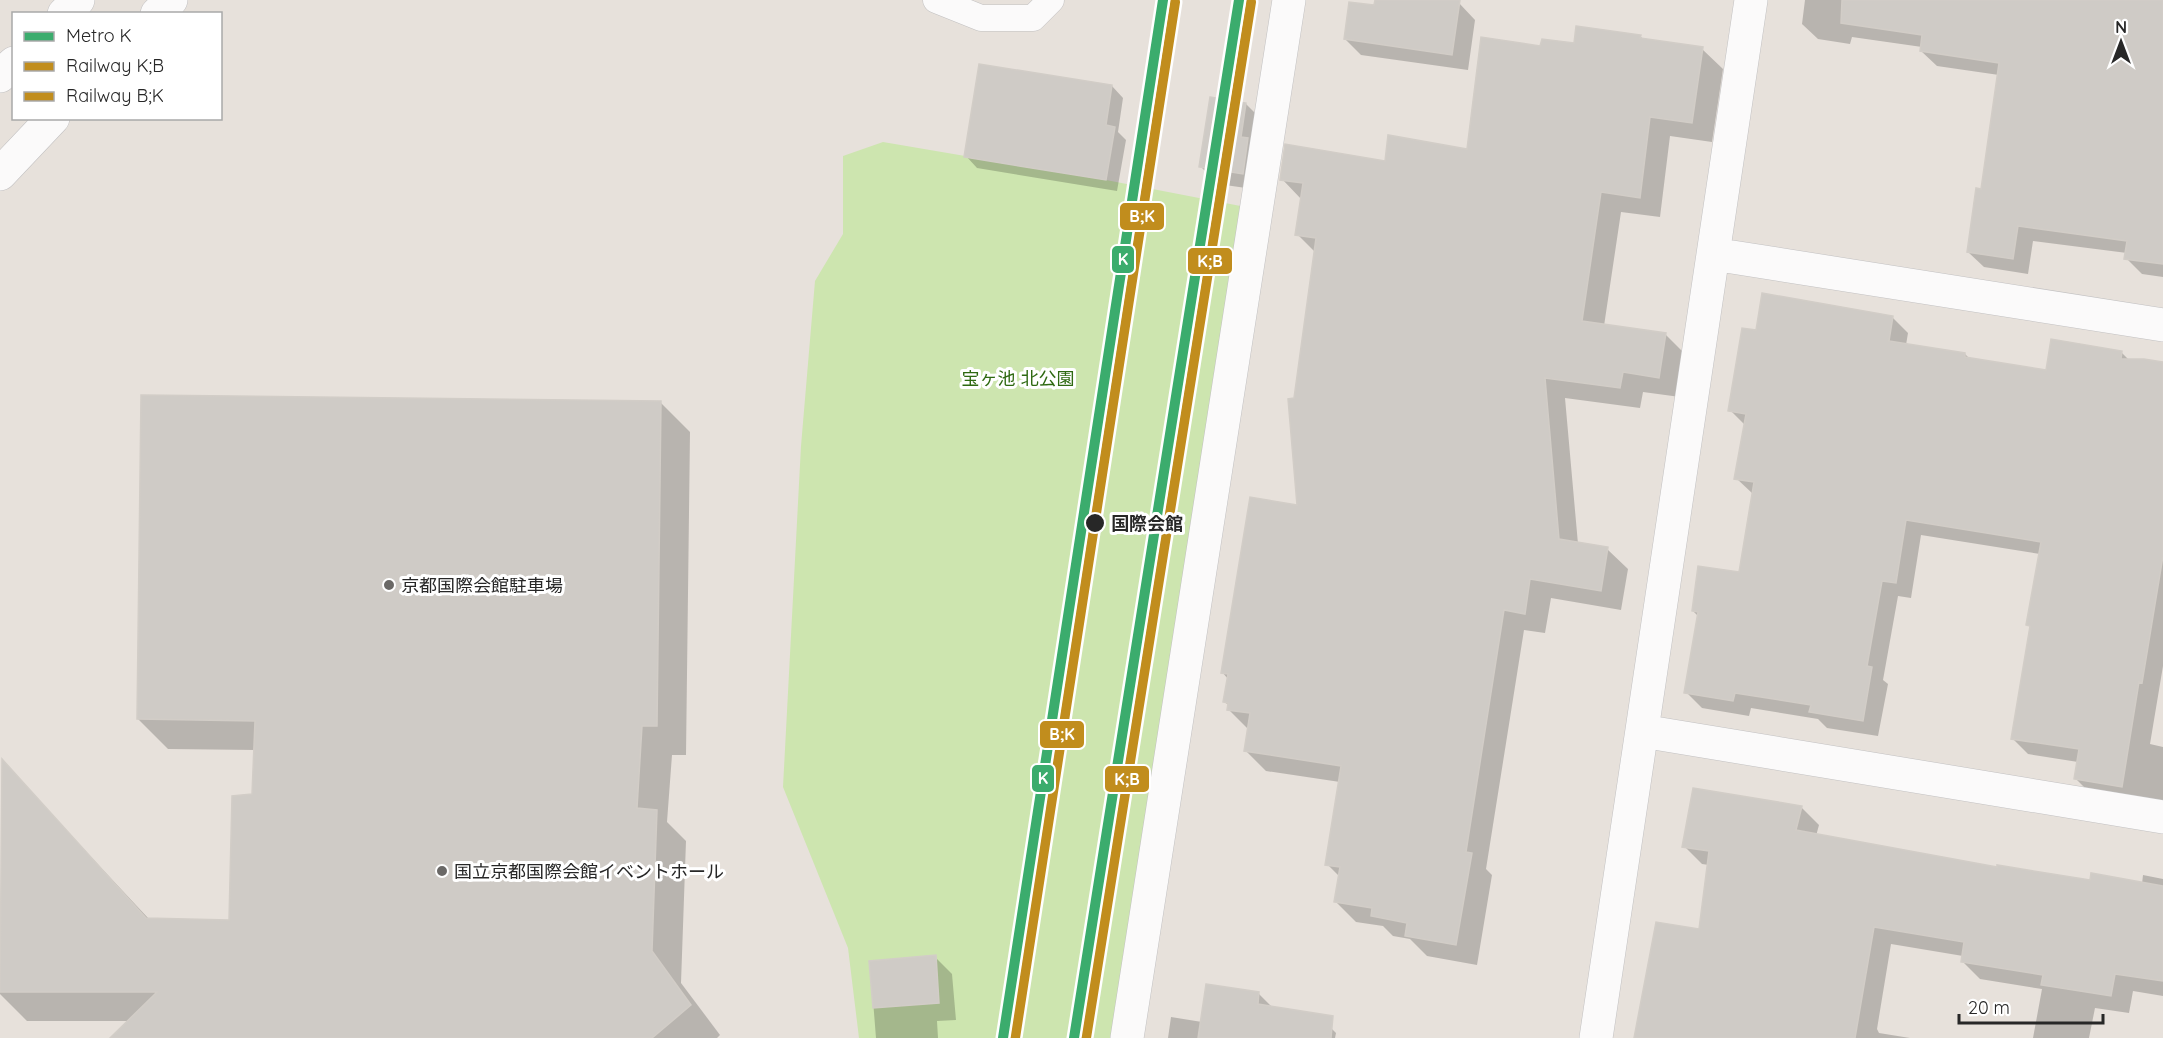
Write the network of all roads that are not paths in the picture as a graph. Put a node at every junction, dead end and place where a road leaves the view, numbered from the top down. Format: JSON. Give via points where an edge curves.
{"nodes":[{"id":1,"x":78,"y":0,"type":"edge"},
{"id":2,"x":171,"y":0,"type":"edge"},
{"id":3,"x":936,"y":0,"type":"edge"},
{"id":4,"x":1050,"y":0,"type":"edge"},
{"id":5,"x":1289,"y":0,"type":"edge"},
{"id":6,"x":1751,"y":0,"type":"edge"},
{"id":7,"x":66,"y":12,"type":"edge"},
{"id":8,"x":160,"y":12,"type":"edge"},
{"id":9,"x":12,"y":65,"type":"edge"},
{"id":10,"x":0,"y":76,"type":"edge"},
{"id":11,"x":51,"y":120,"type":"edge"},
{"id":12,"x":0,"y":174,"type":"edge"},
{"id":13,"x":1713,"y":254,"type":"junction"},
{"id":14,"x":2163,"y":325,"type":"edge"},
{"id":15,"x":1642,"y":731,"type":"junction"},
{"id":16,"x":2163,"y":817,"type":"edge"},
{"id":17,"x":1127,"y":1038,"type":"edge"},
{"id":18,"x":1596,"y":1038,"type":"edge"}],
"edges":[{"from":1,"to":7,"type":"street"},
{"from":2,"to":8,"type":"street"},
{"from":3,"to":4,"type":"lane","via":[[981,18],[1033,18]]},
{"from":5,"to":17,"type":"street"},
{"from":6,"to":13,"type":"street"},
{"from":9,"to":10,"type":"street"},
{"from":11,"to":12,"type":"street"},
{"from":13,"to":14,"type":"street"},
{"from":13,"to":15,"type":"street"},
{"from":15,"to":16,"type":"street"},
{"from":15,"to":18,"type":"street"}]}
